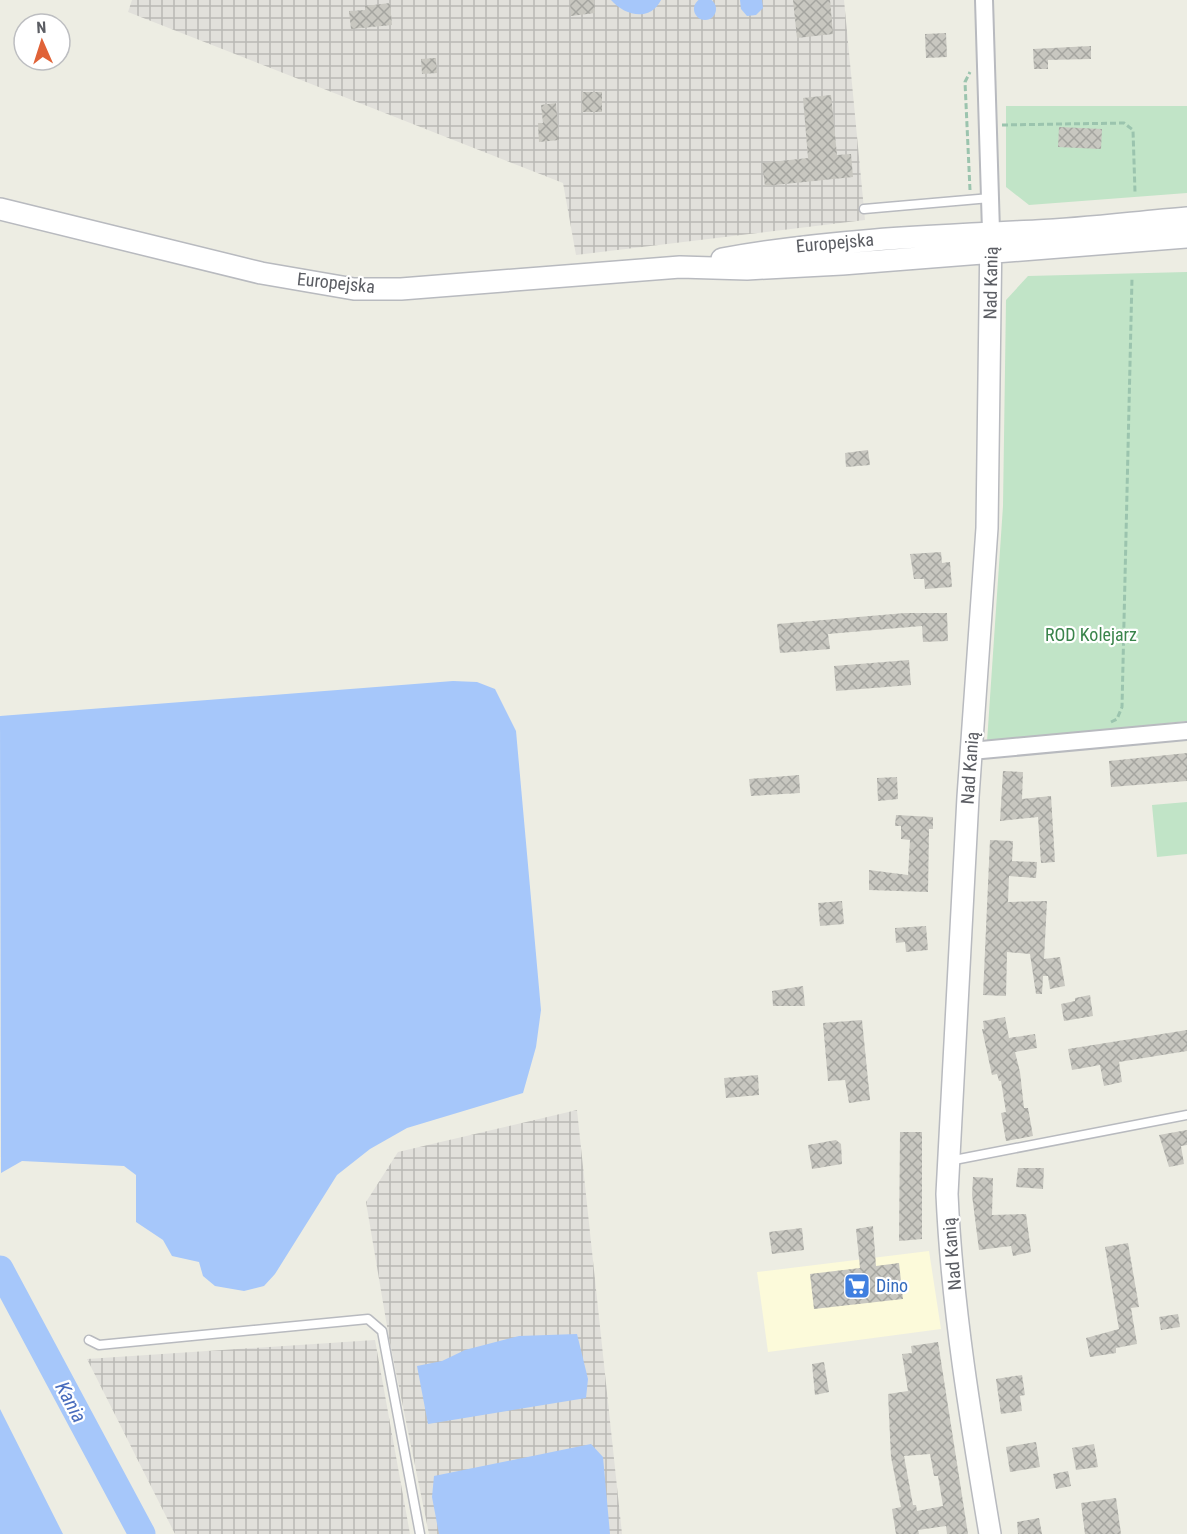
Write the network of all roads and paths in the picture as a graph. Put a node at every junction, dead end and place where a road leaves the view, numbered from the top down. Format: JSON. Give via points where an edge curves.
{"nodes":[{"id":1,"x":984,"y":0,"type":"edge"},
{"id":2,"x":970,"y":71,"type":"dead end"},
{"id":3,"x":1000,"y":118,"type":"dead end"},
{"id":4,"x":1000,"y":125,"type":"junction"},
{"id":5,"x":1001,"y":136,"type":"dead end"},
{"id":6,"x":1135,"y":192,"type":"dead end"},
{"id":7,"x":990,"y":198,"type":"junction"},
{"id":8,"x":970,"y":200,"type":"junction"},
{"id":9,"x":0,"y":209,"type":"edge"},
{"id":10,"x":864,"y":210,"type":"dead end"},
{"id":11,"x":1187,"y":218,"type":"edge"},
{"id":12,"x":991,"y":231,"type":"junction"},
{"id":13,"x":1187,"y":237,"type":"edge"},
{"id":14,"x":991,"y":253,"type":"junction"},
{"id":15,"x":680,"y":267,"type":"junction"},
{"id":16,"x":1132,"y":278,"type":"dead end"},
{"id":17,"x":1105,"y":725,"type":"dead end"},
{"id":18,"x":1187,"y":730,"type":"edge"},
{"id":19,"x":971,"y":751,"type":"junction"},
{"id":20,"x":1187,"y":1115,"type":"edge"},
{"id":21,"x":948,"y":1161,"type":"junction"},
{"id":22,"x":89,"y":1340,"type":"dead end"},
{"id":23,"x":420,"y":1534,"type":"edge"},
{"id":24,"x":990,"y":1534,"type":"edge"}],
"edges":[{"from":1,"to":7,"type":"street","name":"Nad Kanią"},
{"from":2,"to":8,"type":"path","via":[[965,82]]},
{"from":3,"to":4,"type":"path"},
{"from":4,"to":5,"type":"path"},
{"from":4,"to":6,"type":"path","via":[[1124,123],[1133,130]]},
{"from":7,"to":8,"type":"lane"},
{"from":7,"to":12,"type":"street","name":"Nad Kanią"},
{"from":8,"to":10,"type":"lane"},
{"from":9,"to":15,"type":"street","name":"Europejska","via":[[261,273],[354,289],[401,289]]},
{"from":11,"to":12,"type":"street","name":"Europejska"},
{"from":12,"to":14,"type":"street","name":"Nad Kanią"},
{"from":12,"to":15,"type":"street","name":"Europejska","via":[[786,247]]},
{"from":13,"to":14,"type":"street","name":"Europejska"},
{"from":14,"to":15,"type":"street","name":"Europejska","via":[[747,269]]},
{"from":14,"to":19,"type":"street","name":"Nad Kanią","via":[[987,528]]},
{"from":16,"to":17,"type":"path","via":[[1122,707],[1117,719]]},
{"from":18,"to":19,"type":"street"},
{"from":19,"to":21,"type":"street","name":"Nad Kanią"},
{"from":20,"to":21,"type":"lane"},
{"from":21,"to":24,"type":"street","name":"Nad Kanią","via":[[950,1250],[967,1396]]},
{"from":22,"to":23,"type":"lane","via":[[99,1345],[368,1319],[382,1331]]}]}
